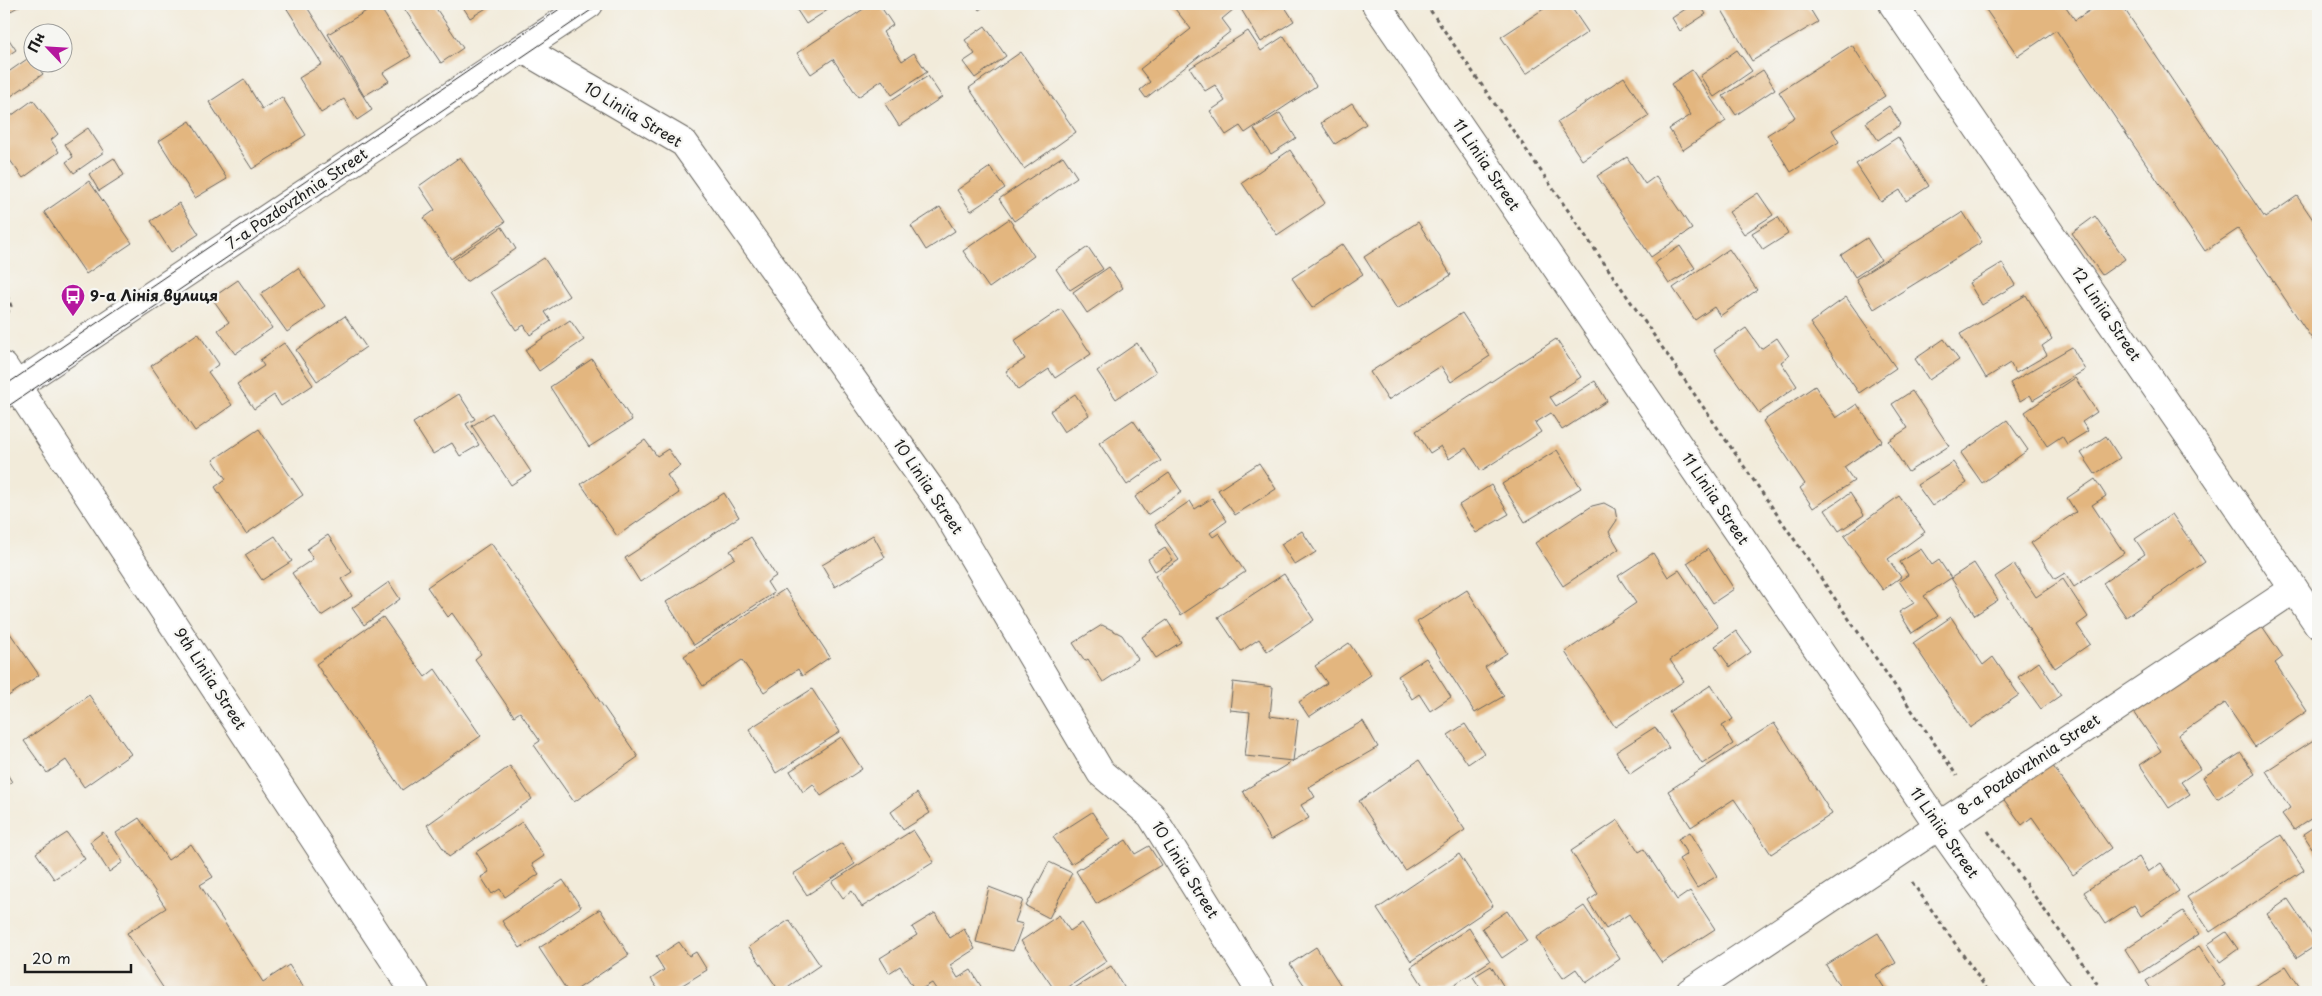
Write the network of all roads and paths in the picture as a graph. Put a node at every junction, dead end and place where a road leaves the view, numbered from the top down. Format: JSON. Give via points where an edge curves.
{"nodes":[{"id":1,"x":589,"y":4,"type":"edge"},
{"id":2,"x":1376,"y":4,"type":"edge"},
{"id":3,"x":1426,"y":4,"type":"edge"},
{"id":4,"x":1893,"y":4,"type":"edge"},
{"id":5,"x":523,"y":49,"type":"junction"},
{"id":6,"x":4,"y":288,"type":"edge"},
{"id":7,"x":4,"y":320,"type":"edge"},
{"id":8,"x":8,"y":382,"type":"edge"},
{"id":9,"x":2294,"y":589,"type":"junction"},
{"id":10,"x":2318,"y":624,"type":"edge"},
{"id":11,"x":1970,"y":805,"type":"junction"},
{"id":12,"x":1939,"y":826,"type":"junction"},
{"id":13,"x":1894,"y":856,"type":"junction"},
{"id":14,"x":415,"y":992,"type":"edge"},
{"id":15,"x":1261,"y":992,"type":"edge"},
{"id":16,"x":1690,"y":992,"type":"edge"},
{"id":17,"x":1989,"y":992,"type":"edge"},
{"id":18,"x":2057,"y":992,"type":"edge"},
{"id":19,"x":2102,"y":992,"type":"edge"}],
"edges":[{"from":1,"to":5,"type":"street","name":"7-a Pozdovzhnia Street"},
{"from":2,"to":12,"type":"street","name":"11 Liniia Street"},
{"from":3,"to":11,"type":"path","via":[[1958,776]]},
{"from":4,"to":9,"type":"street","name":"12 Liniia Street"},
{"from":5,"to":8,"type":"street","name":"7-a Pozdovzhnia Street"},
{"from":5,"to":15,"type":"street","name":"10 Liniia Street","via":[[684,143],[946,511],[1101,773],[1151,815]]},
{"from":6,"to":7,"type":"path","via":[[11,306]]},
{"from":8,"to":14,"type":"street","name":"9th Liniia Street"},
{"from":9,"to":10,"type":"street","name":"12 Liniia Street"},
{"from":9,"to":11,"type":"street","name":"8-a Pozdovzhnia Street"},
{"from":11,"to":12,"type":"street","name":"8-a Pozdovzhnia Street"},
{"from":11,"to":19,"type":"path"},
{"from":12,"to":13,"type":"street","name":"8-a Pozdovzhnia Street"},
{"from":12,"to":18,"type":"street","name":"11 Liniia Street"},
{"from":13,"to":16,"type":"street","name":"8-a Pozdovzhnia Street"},
{"from":13,"to":17,"type":"path"}]}
